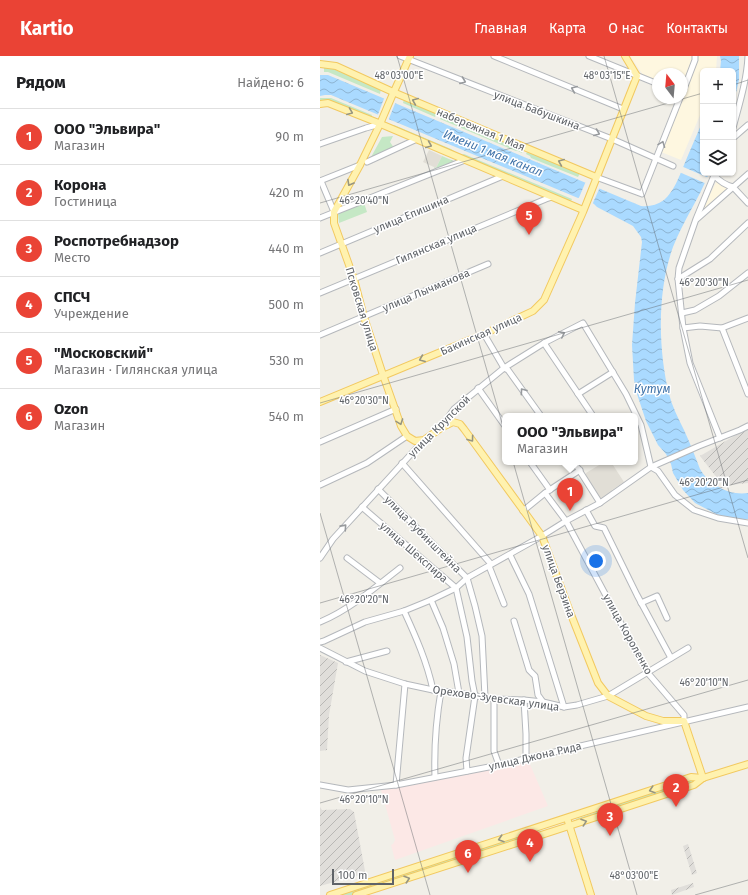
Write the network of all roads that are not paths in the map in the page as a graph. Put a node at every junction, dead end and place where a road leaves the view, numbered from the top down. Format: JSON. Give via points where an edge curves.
{"nodes":[{"id":1,"x":400,"y":56,"type":"edge"},
{"id":2,"x":494,"y":56,"type":"edge"},
{"id":3,"x":589,"y":56,"type":"edge"},
{"id":4,"x":625,"y":56,"type":"edge"},
{"id":5,"x":695,"y":56,"type":"edge"},
{"id":6,"x":748,"y":56,"type":"edge"},
{"id":7,"x":409,"y":58,"type":"edge"},
{"id":8,"x":504,"y":58,"type":"edge"},
{"id":9,"x":320,"y":64,"type":"edge"},
{"id":10,"x":637,"y":76,"type":"junction"},
{"id":11,"x":688,"y":78,"type":"edge"},
{"id":12,"x":652,"y":82,"type":"edge"},
{"id":13,"x":393,"y":94,"type":"junction"},
{"id":14,"x":320,"y":104,"type":"edge"},
{"id":15,"x":678,"y":104,"type":"edge"},
{"id":16,"x":623,"y":110,"type":"junction"},
{"id":17,"x":736,"y":116,"type":"edge"},
{"id":18,"x":381,"y":122,"type":"junction"},
{"id":19,"x":748,"y":125,"type":"edge"},
{"id":20,"x":736,"y":135,"type":"edge"},
{"id":21,"x":612,"y":139,"type":"junction"},
{"id":22,"x":417,"y":140,"type":"junction"},
{"id":23,"x":320,"y":144,"type":"edge"},
{"id":24,"x":657,"y":159,"type":"junction"},
{"id":25,"x":465,"y":160,"type":"junction"},
{"id":26,"x":367,"y":162,"type":"dead end"},
{"id":27,"x":360,"y":165,"type":"junction"},
{"id":28,"x":673,"y":166,"type":"dead end"},
{"id":29,"x":748,"y":174,"type":"edge"},
{"id":30,"x":503,"y":176,"type":"junction"},
{"id":31,"x":714,"y":176,"type":"edge"},
{"id":32,"x":716,"y":176,"type":"edge"},
{"id":33,"x":595,"y":180,"type":"junction"},
{"id":34,"x":321,"y":181,"type":"edge"},
{"id":35,"x":733,"y":187,"type":"junction"},
{"id":36,"x":552,"y":197,"type":"junction"},
{"id":37,"x":748,"y":203,"type":"edge"},
{"id":38,"x":584,"y":208,"type":"junction"},
{"id":39,"x":334,"y":212,"type":"junction"},
{"id":40,"x":320,"y":218,"type":"edge"},
{"id":41,"x":696,"y":220,"type":"junction"},
{"id":42,"x":748,"y":223,"type":"edge"},
{"id":43,"x":341,"y":244,"type":"junction"},
{"id":44,"x":320,"y":253,"type":"edge"},
{"id":45,"x":488,"y":264,"type":"dead end"},
{"id":46,"x":748,"y":273,"type":"edge"},
{"id":47,"x":743,"y":277,"type":"junction"},
{"id":48,"x":354,"y":279,"type":"junction"},
{"id":49,"x":678,"y":279,"type":"junction"},
{"id":50,"x":748,"y":283,"type":"edge"},
{"id":51,"x":320,"y":293,"type":"edge"},
{"id":52,"x":682,"y":313,"type":"junction"},
{"id":53,"x":364,"y":317,"type":"junction"},
{"id":54,"x":748,"y":318,"type":"edge"},
{"id":55,"x":683,"y":328,"type":"junction"},
{"id":56,"x":722,"y":328,"type":"junction"},
{"id":57,"x":484,"y":334,"type":"junction"},
{"id":58,"x":320,"y":335,"type":"edge"},
{"id":59,"x":544,"y":343,"type":"junction"},
{"id":60,"x":504,"y":368,"type":"junction"},
{"id":61,"x":613,"y":372,"type":"junction"},
{"id":62,"x":383,"y":375,"type":"junction"},
{"id":63,"x":478,"y":388,"type":"junction"},
{"id":64,"x":578,"y":394,"type":"junction"},
{"id":65,"x":748,"y":394,"type":"edge"},
{"id":66,"x":320,"y":402,"type":"edge"},
{"id":67,"x":396,"y":409,"type":"junction"},
{"id":68,"x":539,"y":413,"type":"edge"},
{"id":69,"x":591,"y":413,"type":"edge"},
{"id":70,"x":635,"y":413,"type":"edge"},
{"id":71,"x":638,"y":419,"type":"edge"},
{"id":72,"x":502,"y":422,"type":"edge"},
{"id":73,"x":748,"y":426,"type":"edge"},
{"id":74,"x":441,"y":428,"type":"junction"},
{"id":75,"x":407,"y":436,"type":"junction"},
{"id":76,"x":720,"y":438,"type":"junction"},
{"id":77,"x":424,"y":440,"type":"junction"},
{"id":78,"x":320,"y":442,"type":"edge"},
{"id":79,"x":402,"y":463,"type":"junction"},
{"id":80,"x":532,"y":465,"type":"edge"},
{"id":81,"x":576,"y":465,"type":"edge"},
{"id":82,"x":651,"y":467,"type":"junction"},
{"id":83,"x":580,"y":470,"type":"junction"},
{"id":84,"x":320,"y":484,"type":"edge"},
{"id":85,"x":378,"y":490,"type":"junction"},
{"id":86,"x":547,"y":491,"type":"junction"},
{"id":87,"x":600,"y":503,"type":"junction"},
{"id":88,"x":362,"y":507,"type":"junction"},
{"id":89,"x":586,"y":510,"type":"junction"},
{"id":90,"x":524,"y":511,"type":"junction"},
{"id":91,"x":566,"y":521,"type":"junction"},
{"id":92,"x":748,"y":523,"type":"edge"},
{"id":93,"x":542,"y":536,"type":"junction"},
{"id":94,"x":510,"y":554,"type":"junction"},
{"id":95,"x":320,"y":558,"type":"edge"},
{"id":96,"x":347,"y":558,"type":"dead end"},
{"id":97,"x":490,"y":565,"type":"junction"},
{"id":98,"x":400,"y":568,"type":"dead end"},
{"id":99,"x":467,"y":578,"type":"junction"},
{"id":100,"x":380,"y":583,"type":"junction"},
{"id":101,"x":456,"y":588,"type":"junction"},
{"id":102,"x":431,"y":600,"type":"junction"},
{"id":103,"x":641,"y":603,"type":"junction"},
{"id":104,"x":504,"y":604,"type":"dead end"},
{"id":105,"x":404,"y":611,"type":"junction"},
{"id":106,"x":667,"y":618,"type":"dead end"},
{"id":107,"x":514,"y":621,"type":"dead end"},
{"id":108,"x":320,"y":622,"type":"edge"},
{"id":109,"x":320,"y":642,"type":"edge"},
{"id":110,"x":320,"y":648,"type":"edge"},
{"id":111,"x":688,"y":648,"type":"dead end"},
{"id":112,"x":387,"y":651,"type":"dead end"},
{"id":113,"x":671,"y":658,"type":"junction"},
{"id":114,"x":346,"y":662,"type":"junction"},
{"id":115,"x":647,"y":672,"type":"junction"},
{"id":116,"x":405,"y":684,"type":"junction"},
{"id":117,"x":434,"y":690,"type":"junction"},
{"id":118,"x":440,"y":691,"type":"junction"},
{"id":119,"x":459,"y":693,"type":"junction"},
{"id":120,"x":475,"y":696,"type":"junction"},
{"id":121,"x":608,"y":696,"type":"junction"},
{"id":122,"x":485,"y":697,"type":"junction"},
{"id":123,"x":494,"y":699,"type":"junction"},
{"id":124,"x":524,"y":700,"type":"junction"},
{"id":125,"x":543,"y":702,"type":"junction"},
{"id":126,"x":564,"y":707,"type":"junction"},
{"id":127,"x":748,"y":707,"type":"edge"},
{"id":128,"x":684,"y":721,"type":"junction"},
{"id":129,"x":526,"y":759,"type":"junction"},
{"id":130,"x":748,"y":764,"type":"edge"},
{"id":131,"x":499,"y":765,"type":"junction"},
{"id":132,"x":467,"y":771,"type":"junction"},
{"id":133,"x":435,"y":777,"type":"junction"},
{"id":134,"x":703,"y":778,"type":"junction"},
{"id":135,"x":396,"y":785,"type":"junction"},
{"id":136,"x":320,"y":786,"type":"edge"},
{"id":137,"x":567,"y":818,"type":"junction"},
{"id":138,"x":569,"y":826,"type":"junction"},
{"id":139,"x":529,"y":830,"type":"junction"},
{"id":140,"x":531,"y":838,"type":"junction"},
{"id":141,"x":330,"y":895,"type":"edge"},
{"id":142,"x":356,"y":895,"type":"edge"},
{"id":143,"x":590,"y":895,"type":"edge"}],
"edges":[{"from":1,"to":7,"type":"street","name":"улица Бабушкина"},
{"from":2,"to":8,"type":"street"},
{"from":3,"to":10,"type":"street"},
{"from":4,"to":10,"type":"main road"},
{"from":5,"to":11,"type":"street"},
{"from":6,"to":17,"type":"street"},
{"from":7,"to":13,"type":"main road"},
{"from":7,"to":21,"type":"street","name":"улица Бабушкина","one_way":true},
{"from":16,"to":8,"type":"street","one_way":true},
{"from":9,"to":13,"type":"main road","name":"набережная 1 Мая","via":[[336,66]]},
{"from":10,"to":12,"type":"street"},
{"from":10,"to":16,"type":"main road","name":"Бакинская улица"},
{"from":13,"to":18,"type":"main road"},
{"from":33,"to":13,"type":"main road","name":"набережная 1 Мая","one_way":true},
{"from":14,"to":18,"type":"main road","one_way":true,"via":[[328,103]]},
{"from":24,"to":15,"type":"street","one_way":true},
{"from":16,"to":21,"type":"main road","name":"Бакинская улица"},
{"from":18,"to":22,"type":"main road"},
{"from":18,"to":23,"type":"street"},
{"from":18,"to":27,"type":"main road"},
{"from":19,"to":20,"type":"street"},
{"from":21,"to":24,"type":"street","name":"улица Бабушкина"},
{"from":21,"to":33,"type":"main road","name":"Бакинская улица"},
{"from":22,"to":25,"type":"main road","one_way":true},
{"from":22,"to":26,"type":"street"},
{"from":24,"to":28,"type":"street","name":"улица Бабушкина"},
{"from":24,"to":33,"type":"street","name":"набережная 1 Мая","via":[[642,194]]},
{"from":25,"to":30,"type":"main road"},
{"from":25,"to":39,"type":"street"},
{"from":27,"to":34,"type":"street"},
{"from":27,"to":39,"type":"main road","one_way":true},
{"from":29,"to":35,"type":"street"},
{"from":30,"to":36,"type":"main road"},
{"from":30,"to":43,"type":"street","name":"улица Епишина"},
{"from":31,"to":41,"type":"street"},
{"from":32,"to":35,"type":"street","via":[[726,186]]},
{"from":33,"to":38,"type":"main road","name":"Бакинская улица"},
{"from":34,"to":39,"type":"street","name":"Псковская улица"},
{"from":35,"to":37,"type":"street"},
{"from":35,"to":41,"type":"street"},
{"from":36,"to":38,"type":"main road"},
{"from":36,"to":48,"type":"street","name":"Гилянская улица"},
{"from":38,"to":57,"type":"main road","name":"Бакинская улица","via":[[544,300],[533,311]]},
{"from":39,"to":40,"type":"street"},
{"from":39,"to":43,"type":"main road","name":"Псковская улица","via":[[334,223]]},
{"from":41,"to":49,"type":"street","via":[[679,268]]},
{"from":42,"to":49,"type":"street","via":[[710,259]]},
{"from":43,"to":44,"type":"street","name":"улица Епишина"},
{"from":43,"to":48,"type":"main road","name":"Псковская улица"},
{"from":45,"to":53,"type":"street","name":"улица Лычманова"},
{"from":46,"to":47,"type":"street"},
{"from":47,"to":50,"type":"street"},
{"from":47,"to":52,"type":"street","via":[[719,296],[695,310]]},
{"from":48,"to":51,"type":"street","name":"Гилянская улица"},
{"from":48,"to":53,"type":"main road","name":"Псковская улица"},
{"from":49,"to":52,"type":"street"},
{"from":52,"to":55,"type":"street"},
{"from":53,"to":58,"type":"street","name":"улица Лычманова"},
{"from":53,"to":62,"type":"main road","name":"Псковская улица"},
{"from":54,"to":56,"type":"street"},
{"from":55,"to":56,"type":"street"},
{"from":55,"to":76,"type":"street","via":[[690,363]]},
{"from":56,"to":65,"type":"street"},
{"from":57,"to":60,"type":"street"},
{"from":57,"to":62,"type":"main road","name":"Бакинская улица","one_way":true},
{"from":59,"to":60,"type":"street","name":"улица Крупской"},
{"from":59,"to":61,"type":"street","name":"улица Крупской","one_way":true,"via":[[583,323]]},
{"from":59,"to":64,"type":"street"},
{"from":60,"to":63,"type":"street","name":"улица Крупской"},
{"from":68,"to":60,"type":"street","one_way":true},
{"from":61,"to":64,"type":"street"},
{"from":61,"to":70,"type":"street"},
{"from":62,"to":66,"type":"main road","name":"Бакинская улица"},
{"from":62,"to":67,"type":"main road","name":"Псковская улица"},
{"from":63,"to":72,"type":"street"},
{"from":63,"to":74,"type":"street","name":"улица Крупской","via":[[454,409]]},
{"from":64,"to":69,"type":"street"},
{"from":67,"to":75,"type":"main road","name":"Псковская улица","one_way":true},
{"from":67,"to":78,"type":"street"},
{"from":71,"to":82,"type":"street"},
{"from":73,"to":76,"type":"street"},
{"from":74,"to":77,"type":"main road","name":"улица Крупской"},
{"from":74,"to":90,"type":"main road","name":"улица Берзина","one_way":true,"via":[[453,422],[460,424]]},
{"from":75,"to":77,"type":"main road","via":[[415,441]]},
{"from":75,"to":84,"type":"street","via":[[367,463]]},
{"from":76,"to":82,"type":"street"},
{"from":77,"to":79,"type":"street","name":"улица Крупской"},
{"from":79,"to":85,"type":"street","name":"улица Крупской"},
{"from":79,"to":97,"type":"street"},
{"from":80,"to":86,"type":"street","name":"улица Короленко"},
{"from":81,"to":83,"type":"street"},
{"from":82,"to":87,"type":"street"},
{"from":82,"to":92,"type":"street","via":[[658,472],[675,495],[694,510],[718,518]]},
{"from":83,"to":86,"type":"street"},
{"from":83,"to":87,"type":"street"},
{"from":85,"to":88,"type":"street","name":"улица Крупской"},
{"from":85,"to":99,"type":"street","name":"улица Рубинштейна"},
{"from":86,"to":90,"type":"street"},
{"from":86,"to":91,"type":"street","name":"улица Короленко"},
{"from":87,"to":89,"type":"street"},
{"from":95,"to":88,"type":"street","name":"улица Крупской","one_way":true,"via":[[333,539]]},
{"from":88,"to":101,"type":"street","name":"улица Шекспира"},
{"from":89,"to":91,"type":"street"},
{"from":89,"to":103,"type":"street","via":[[596,526],[604,528]]},
{"from":90,"to":93,"type":"main road","name":"улица Берзина"},
{"from":91,"to":93,"type":"street"},
{"from":91,"to":115,"type":"street","name":"улица Короленко"},
{"from":93,"to":94,"type":"street"},
{"from":93,"to":121,"type":"main road","name":"улица Берзина","via":[[598,683]]},
{"from":94,"to":97,"type":"street"},
{"from":94,"to":126,"type":"street","via":[[529,594]]},
{"from":96,"to":100,"type":"street"},
{"from":97,"to":99,"type":"street"},
{"from":97,"to":104,"type":"street"},
{"from":98,"to":100,"type":"street"},
{"from":99,"to":101,"type":"street"},
{"from":99,"to":122,"type":"street","name":"улица Рубинштейна","via":[[482,636]]},
{"from":100,"to":108,"type":"street","via":[[333,616]]},
{"from":101,"to":102,"type":"street"},
{"from":101,"to":120,"type":"street","name":"улица Шекспира","via":[[467,637]]},
{"from":102,"to":105,"type":"street"},
{"from":102,"to":119,"type":"street","via":[[454,664]]},
{"from":103,"to":106,"type":"street","via":[[657,596]]},
{"from":103,"to":113,"type":"street"},
{"from":105,"to":109,"type":"street","via":[[365,622]]},
{"from":105,"to":117,"type":"street"},
{"from":107,"to":125,"type":"street","via":[[529,670],[535,676],[538,695]]},
{"from":110,"to":114,"type":"street","name":"Орехово-Зуевская улица"},
{"from":111,"to":113,"type":"street","name":"Орехово-Зуевская улица"},
{"from":112,"to":114,"type":"street"},
{"from":113,"to":115,"type":"street","name":"Орехово-Зуевская улица"},
{"from":114,"to":116,"type":"street","name":"Орехово-Зуевская улица"},
{"from":115,"to":121,"type":"street","name":"Орехово-Зуевская улица"},
{"from":115,"to":128,"type":"street","name":"улица Короленко","via":[[684,715]]},
{"from":116,"to":117,"type":"street","name":"Орехово-Зуевская улица"},
{"from":116,"to":135,"type":"street"},
{"from":117,"to":118,"type":"street","name":"Орехово-Зуевская улица"},
{"from":118,"to":119,"type":"street","name":"Орехово-Зуевская улица"},
{"from":118,"to":133,"type":"street","via":[[435,742]]},
{"from":119,"to":120,"type":"street","name":"Орехово-Зуевская улица"},
{"from":120,"to":122,"type":"street","name":"Орехово-Зуевская улица"},
{"from":120,"to":132,"type":"street","name":"улица Шекспира","via":[[466,758]]},
{"from":121,"to":126,"type":"street","name":"Орехово-Зуевская улица"},
{"from":121,"to":128,"type":"main road","name":"улица Берзина","via":[[646,716],[663,721]]},
{"from":122,"to":123,"type":"street","name":"Орехово-Зуевская улица"},
{"from":123,"to":124,"type":"street","name":"Орехово-Зуевская улица"},
{"from":123,"to":131,"type":"street","via":[[494,751]]},
{"from":124,"to":125,"type":"street","name":"Орехово-Зуевская улица"},
{"from":124,"to":129,"type":"street"},
{"from":125,"to":126,"type":"street","name":"Орехово-Зуевская улица"},
{"from":127,"to":128,"type":"street","name":"улица Джона Рида"},
{"from":128,"to":129,"type":"street","name":"улица Джона Рида"},
{"from":128,"to":134,"type":"main road","name":"улица Короленко"},
{"from":129,"to":131,"type":"street","name":"улица Джона Рида"},
{"from":130,"to":134,"type":"main road"},
{"from":131,"to":132,"type":"street","name":"улица Джона Рида"},
{"from":132,"to":133,"type":"street","name":"улица Джона Рида"},
{"from":133,"to":135,"type":"street","name":"улица Джона Рида"},
{"from":134,"to":137,"type":"main road","one_way":true,"via":[[691,777]]},
{"from":138,"to":134,"type":"main road","one_way":true,"via":[[694,785]]},
{"from":135,"to":136,"type":"street","name":"улица Джона Рида","via":[[348,790]]},
{"from":137,"to":138,"type":"main road"},
{"from":137,"to":139,"type":"main road"},
{"from":138,"to":140,"type":"main road"},
{"from":138,"to":143,"type":"main road"},
{"from":139,"to":140,"type":"main road"},
{"from":139,"to":141,"type":"main road","one_way":true},
{"from":142,"to":140,"type":"main road","one_way":true}]}
